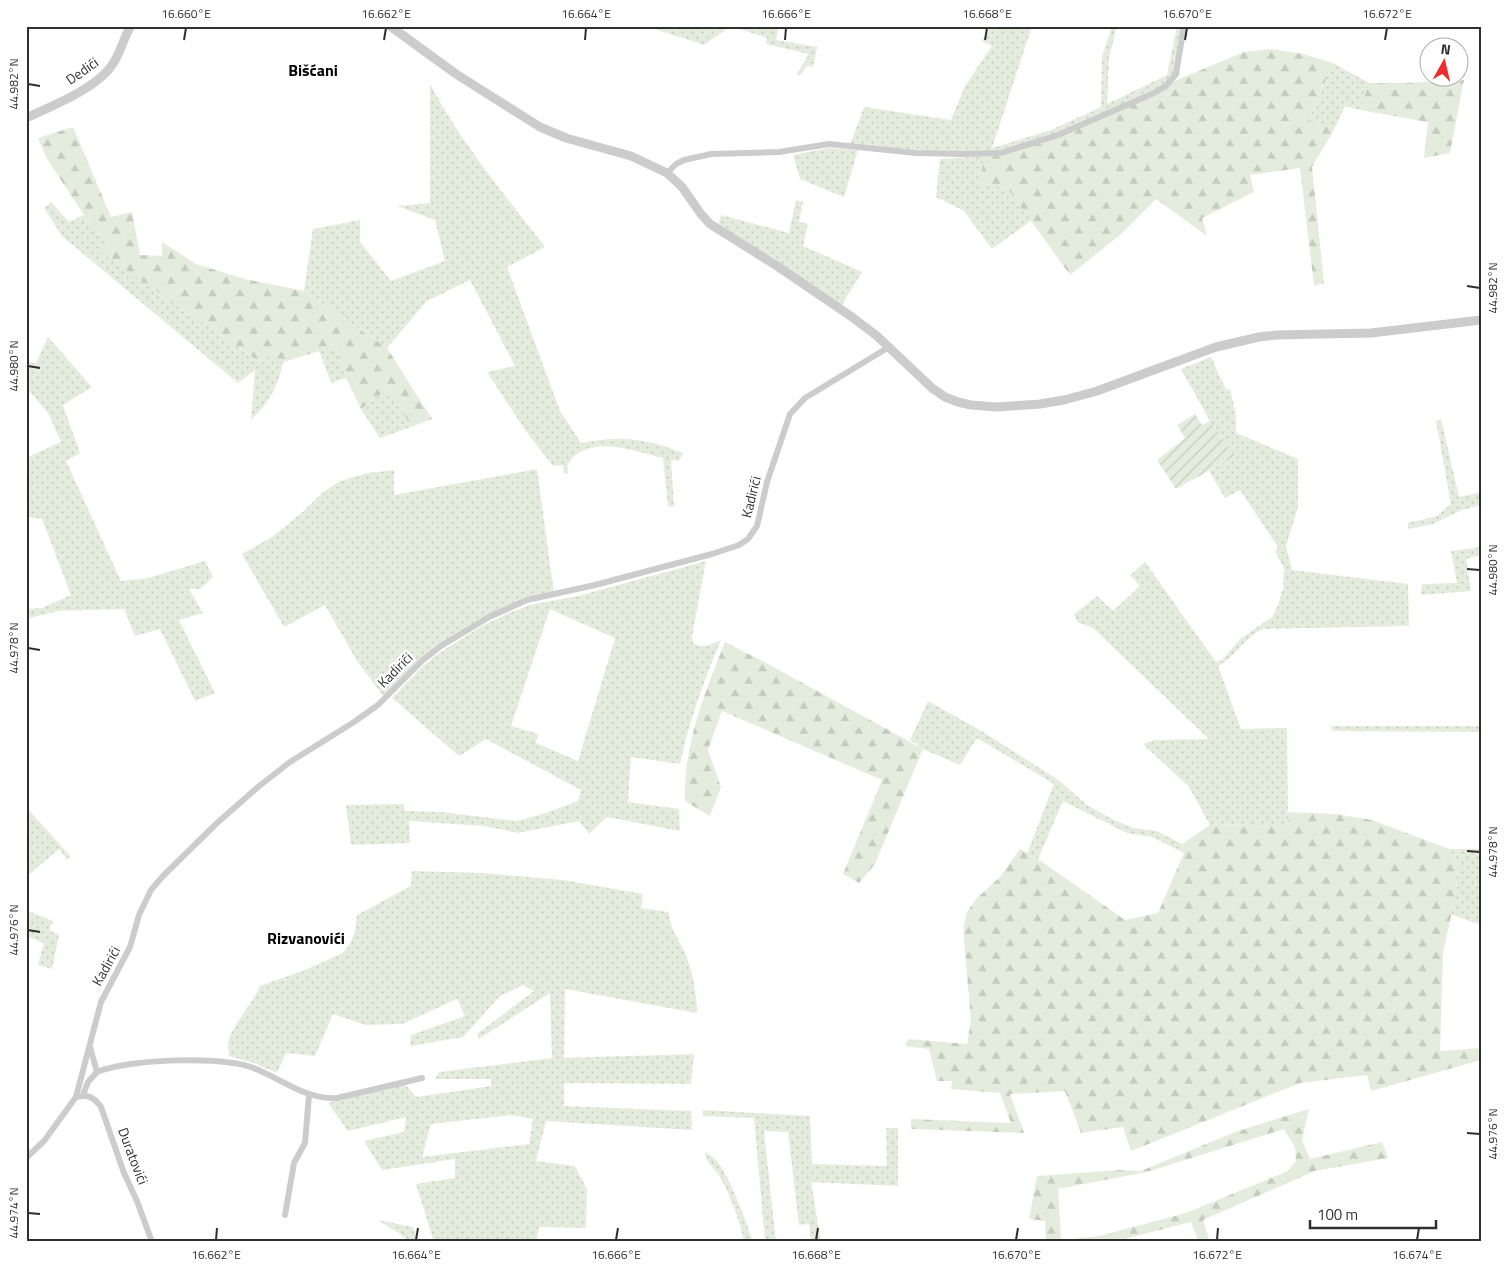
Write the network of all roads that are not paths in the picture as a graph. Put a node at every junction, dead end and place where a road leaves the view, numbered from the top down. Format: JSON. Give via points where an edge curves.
{"nodes":[{"id":1,"x":131,"y":26,"type":"edge"},
{"id":2,"x":390,"y":26,"type":"edge"},
{"id":3,"x":1184,"y":26,"type":"edge"},
{"id":4,"x":26,"y":118,"type":"edge"},
{"id":5,"x":668,"y":173,"type":"junction"},
{"id":6,"x":1481,"y":320,"type":"edge"},
{"id":7,"x":889,"y":347,"type":"junction"},
{"id":8,"x":89,"y":1044,"type":"junction"},
{"id":9,"x":97,"y":1072,"type":"junction"},
{"id":10,"x":422,"y":1078,"type":"dead end"},
{"id":11,"x":309,"y":1095,"type":"junction"},
{"id":12,"x":80,"y":1096,"type":"junction"},
{"id":13,"x":26,"y":1158,"type":"edge"},
{"id":14,"x":285,"y":1215,"type":"dead end"},
{"id":15,"x":152,"y":1242,"type":"edge"}],
"edges":[{"from":1,"to":4,"type":"street","name":"Dedići","via":[[114,63],[99,80]]},
{"from":2,"to":5,"type":"street","via":[[456,74],[540,127],[566,138],[631,156]]},
{"from":3,"to":5,"type":"street","via":[[1176,74],[1166,86],[1058,135],[1020,148],[1001,153],[937,154],[829,144],[779,152],[710,154],[684,160]]},
{"from":5,"to":7,"type":"street","via":[[710,224],[838,308]]},
{"from":6,"to":7,"type":"street","via":[[1371,334],[1277,335],[1241,340],[1064,400],[1004,407],[971,405],[946,397]]},
{"from":7,"to":8,"type":"street","name":"Kadirići","via":[[805,398],[790,414],[767,482],[757,526],[748,539],[712,554],[527,600],[489,617],[422,660],[378,705],[290,762],[217,822],[151,890],[139,915],[130,948],[100,1002]]},
{"from":8,"to":9,"type":"street"},
{"from":8,"to":12,"type":"street","name":"Kadirići"},
{"from":9,"to":11,"type":"street","via":[[152,1061],[234,1063],[254,1068]]},
{"from":9,"to":12,"type":"street"},
{"from":10,"to":11,"type":"street","via":[[337,1098]]},
{"from":11,"to":14,"type":"street","via":[[304,1143],[294,1163]]},
{"from":12,"to":13,"type":"street","name":"Kadirići"},
{"from":12,"to":15,"type":"street","name":"Duratovići","via":[[88,1096],[100,1107]]}]}
